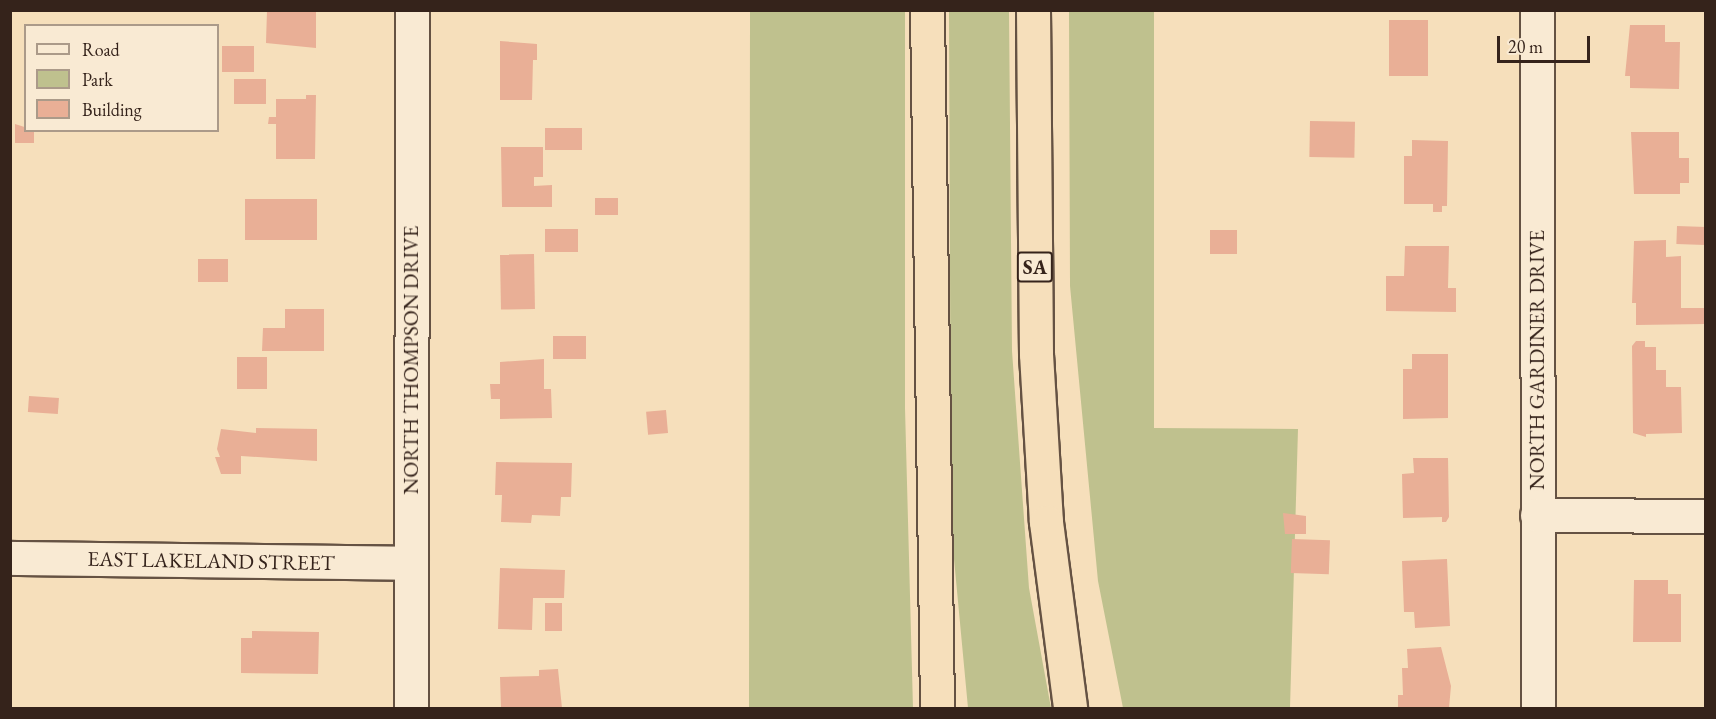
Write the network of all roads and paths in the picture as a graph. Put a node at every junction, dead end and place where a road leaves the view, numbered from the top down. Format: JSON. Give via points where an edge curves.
{"nodes":[{"id":1,"x":412,"y":10,"type":"edge"},
{"id":2,"x":927,"y":10,"type":"edge"},
{"id":3,"x":1033,"y":10,"type":"edge"},
{"id":4,"x":1537,"y":10,"type":"edge"},
{"id":5,"x":927,"y":183,"type":"junction"},
{"id":6,"x":1537,"y":515,"type":"junction"},
{"id":7,"x":1706,"y":516,"type":"edge"},
{"id":8,"x":1046,"y":522,"type":"junction"},
{"id":9,"x":10,"y":558,"type":"edge"},
{"id":10,"x":411,"y":563,"type":"junction"},
{"id":11,"x":411,"y":708,"type":"edge"},
{"id":12,"x":937,"y":708,"type":"edge"},
{"id":13,"x":955,"y":708,"type":"edge"},
{"id":14,"x":1070,"y":708,"type":"edge"},
{"id":15,"x":1083,"y":708,"type":"edge"},
{"id":16,"x":1538,"y":708,"type":"edge"}],
"edges":[{"from":1,"to":10,"type":"street","name":"NORTH THOMPSON DRIVE"},
{"from":2,"to":5,"type":"highway"},
{"from":3,"to":8,"type":"highway","number":"SA","via":[[1036,354]]},
{"from":4,"to":6,"type":"street","name":"NORTH GARDINER DRIVE"},
{"from":5,"to":12,"type":"highway"},
{"from":5,"to":13,"type":"highway"},
{"from":6,"to":7,"type":"street"},
{"from":6,"to":16,"type":"street","name":"NORTH GARDINER DRIVE"},
{"from":8,"to":14,"type":"highway"},
{"from":8,"to":15,"type":"highway"},
{"from":9,"to":10,"type":"street","name":"EAST LAKELAND STREET"},
{"from":10,"to":11,"type":"street","name":"NORTH THOMPSON DRIVE"}]}
